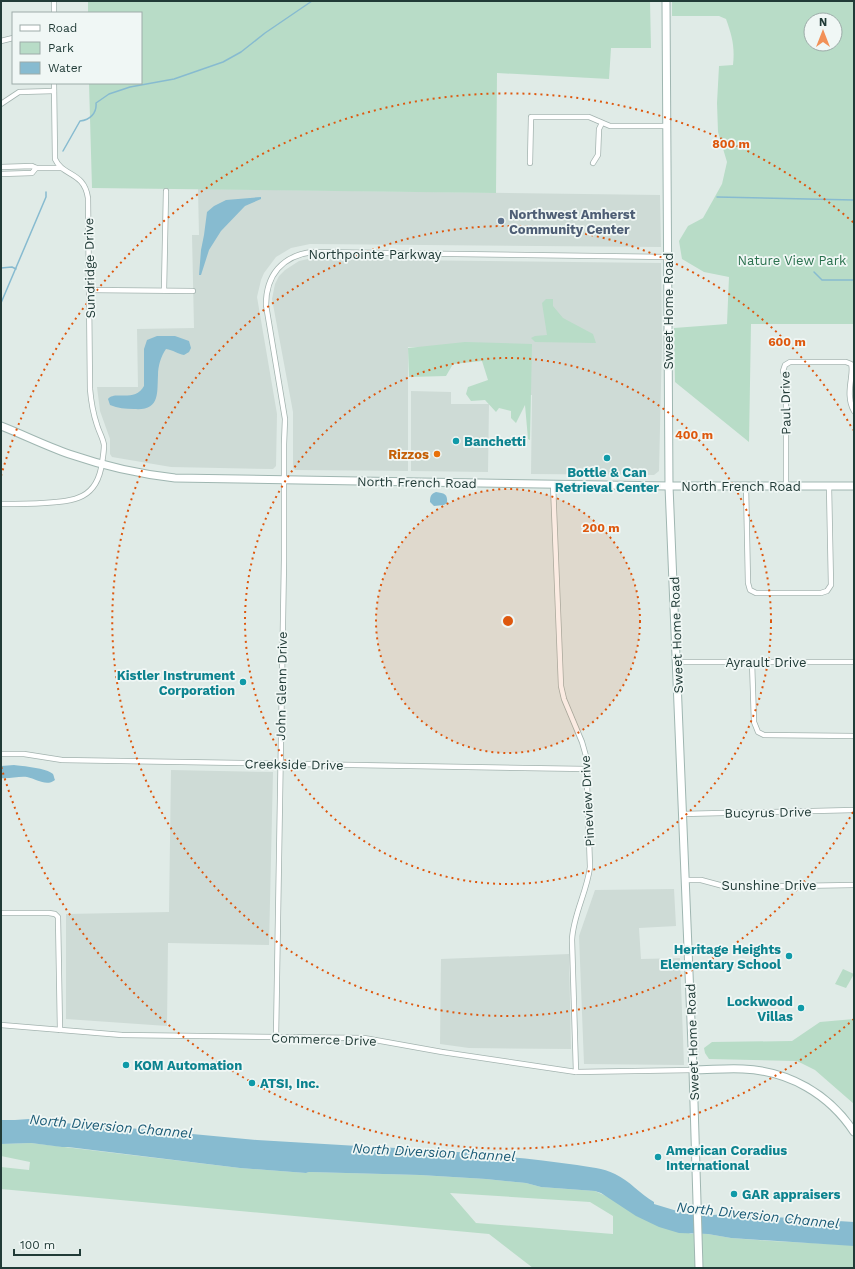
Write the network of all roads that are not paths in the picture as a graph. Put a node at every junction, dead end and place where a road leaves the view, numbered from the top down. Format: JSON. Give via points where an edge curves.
{"nodes":[{"id":1,"x":54,"y":1,"type":"edge"},
{"id":2,"x":666,"y":1,"type":"edge"},
{"id":3,"x":54,"y":12,"type":"edge"},
{"id":4,"x":12,"y":38,"type":"edge"},
{"id":5,"x":1,"y":41,"type":"edge"},
{"id":6,"x":54,"y":84,"type":"edge"},
{"id":7,"x":54,"y":91,"type":"junction"},
{"id":8,"x":1,"y":104,"type":"edge"},
{"id":9,"x":602,"y":123,"type":"junction"},
{"id":10,"x":667,"y":126,"type":"junction"},
{"id":11,"x":530,"y":163,"type":"dead end"},
{"id":12,"x":593,"y":163,"type":"dead end"},
{"id":13,"x":1,"y":167,"type":"edge"},
{"id":14,"x":36,"y":168,"type":"junction"},
{"id":15,"x":61,"y":168,"type":"junction"},
{"id":16,"x":1,"y":174,"type":"edge"},
{"id":17,"x":166,"y":190,"type":"dead end"},
{"id":18,"x":668,"y":257,"type":"junction"},
{"id":19,"x":89,"y":290,"type":"junction"},
{"id":20,"x":164,"y":290,"type":"junction"},
{"id":21,"x":193,"y":291,"type":"dead end"},
{"id":22,"x":854,"y":410,"type":"edge"},
{"id":23,"x":1,"y":426,"type":"edge"},
{"id":24,"x":102,"y":464,"type":"junction"},
{"id":25,"x":283,"y":480,"type":"junction"},
{"id":26,"x":553,"y":484,"type":"junction"},
{"id":27,"x":669,"y":486,"type":"junction"},
{"id":28,"x":746,"y":486,"type":"junction"},
{"id":29,"x":786,"y":486,"type":"junction"},
{"id":30,"x":829,"y":486,"type":"junction"},
{"id":31,"x":854,"y":486,"type":"edge"},
{"id":32,"x":1,"y":504,"type":"edge"},
{"id":33,"x":677,"y":662,"type":"junction"},
{"id":34,"x":752,"y":662,"type":"junction"},
{"id":35,"x":854,"y":662,"type":"edge"},
{"id":36,"x":854,"y":736,"type":"edge"},
{"id":37,"x":1,"y":754,"type":"edge"},
{"id":38,"x":280,"y":764,"type":"junction"},
{"id":39,"x":587,"y":769,"type":"junction"},
{"id":40,"x":854,"y":810,"type":"edge"},
{"id":41,"x":682,"y":814,"type":"junction"},
{"id":42,"x":685,"y":880,"type":"junction"},
{"id":43,"x":854,"y":885,"type":"edge"},
{"id":44,"x":1,"y":913,"type":"edge"},
{"id":45,"x":1,"y":1025,"type":"edge"},
{"id":46,"x":60,"y":1030,"type":"junction"},
{"id":47,"x":276,"y":1037,"type":"junction"},
{"id":48,"x":693,"y":1070,"type":"junction"},
{"id":49,"x":576,"y":1072,"type":"junction"},
{"id":50,"x":854,"y":1132,"type":"edge"},
{"id":51,"x":699,"y":1268,"type":"edge"}],
"edges":[{"from":1,"to":3,"type":"street"},
{"from":2,"to":10,"type":"main road","name":"Sweet Home Road"},
{"from":4,"to":5,"type":"street"},
{"from":6,"to":7,"type":"street"},
{"from":7,"to":8,"type":"street","via":[[19,92]]},
{"from":7,"to":15,"type":"street","via":[[55,154]]},
{"from":9,"to":10,"type":"street","via":[[610,126]]},
{"from":9,"to":11,"type":"street","via":[[589,117],[531,117]]},
{"from":9,"to":12,"type":"street","via":[[599,129],[598,154]]},
{"from":10,"to":18,"type":"main road","name":"Sweet Home Road"},
{"from":13,"to":14,"type":"street"},
{"from":14,"to":15,"type":"street"},
{"from":14,"to":16,"type":"street","via":[[32,173]]},
{"from":15,"to":19,"type":"street","name":"Sundridge Drive","via":[[78,178],[87,193]]},
{"from":17,"to":20,"type":"street"},
{"from":18,"to":25,"type":"street","name":"Northpointe Parkway","via":[[312,252],[290,258],[276,270],[269,282],[266,295],[284,409]]},
{"from":18,"to":27,"type":"main road","name":"Sweet Home Road"},
{"from":19,"to":20,"type":"street"},
{"from":19,"to":24,"type":"street","name":"Sundridge Drive","via":[[90,389],[94,417],[103,443]]},
{"from":20,"to":21,"type":"street"},
{"from":22,"to":29,"type":"street","name":"Paul Drive","via":[[850,400],[853,369],[851,364],[790,362],[785,365],[783,370],[786,381]]},
{"from":23,"to":24,"type":"main road","name":"North French Road","via":[[63,452]]},
{"from":24,"to":25,"type":"main road","name":"North French Road","via":[[143,474],[175,478]]},
{"from":24,"to":32,"type":"street","via":[[93,488],[78,498],[66,501]]},
{"from":25,"to":26,"type":"main road","name":"North French Road"},
{"from":25,"to":38,"type":"street","name":"John Glenn Drive"},
{"from":26,"to":27,"type":"main road","name":"North French Road"},
{"from":26,"to":39,"type":"street","name":"Pineview Drive","via":[[561,686],[585,749]]},
{"from":27,"to":28,"type":"main road","name":"North French Road"},
{"from":27,"to":33,"type":"main road","name":"Sweet Home Road"},
{"from":28,"to":29,"type":"main road","name":"North French Road"},
{"from":28,"to":30,"type":"street","via":[[748,583],[750,590],[756,593],[827,591],[831,585]]},
{"from":29,"to":30,"type":"main road","name":"North French Road"},
{"from":30,"to":31,"type":"main road","name":"North French Road"},
{"from":33,"to":34,"type":"street","name":"Ayrault Drive"},
{"from":33,"to":41,"type":"main road","name":"Sweet Home Road"},
{"from":34,"to":35,"type":"street","name":"Ayrault Drive"},
{"from":34,"to":36,"type":"street","via":[[754,722],[756,730],[761,734]]},
{"from":37,"to":38,"type":"street","name":"Creekside Drive","via":[[24,754],[62,760]]},
{"from":38,"to":39,"type":"street","name":"Creekside Drive"},
{"from":38,"to":47,"type":"street","name":"John Glenn Drive"},
{"from":39,"to":49,"type":"street","name":"Pineview Drive","via":[[590,867],[572,940]]},
{"from":40,"to":41,"type":"street","name":"Bucyrus Drive"},
{"from":41,"to":42,"type":"main road","name":"Sweet Home Road"},
{"from":42,"to":43,"type":"street","name":"Sunshine Drive","via":[[701,880],[727,888]]},
{"from":42,"to":48,"type":"main road","name":"Sweet Home Road"},
{"from":44,"to":46,"type":"street","via":[[49,913],[58,916]]},
{"from":45,"to":46,"type":"street","name":"Commerce Drive"},
{"from":46,"to":47,"type":"street","name":"Commerce Drive"},
{"from":47,"to":49,"type":"street","name":"Commerce Drive","via":[[364,1038]]},
{"from":48,"to":49,"type":"street","name":"Commerce Drive"},
{"from":48,"to":50,"type":"main road","via":[[743,1069],[769,1072],[787,1078],[822,1097],[838,1111]]},
{"from":48,"to":51,"type":"main road","name":"Sweet Home Road"}]}
